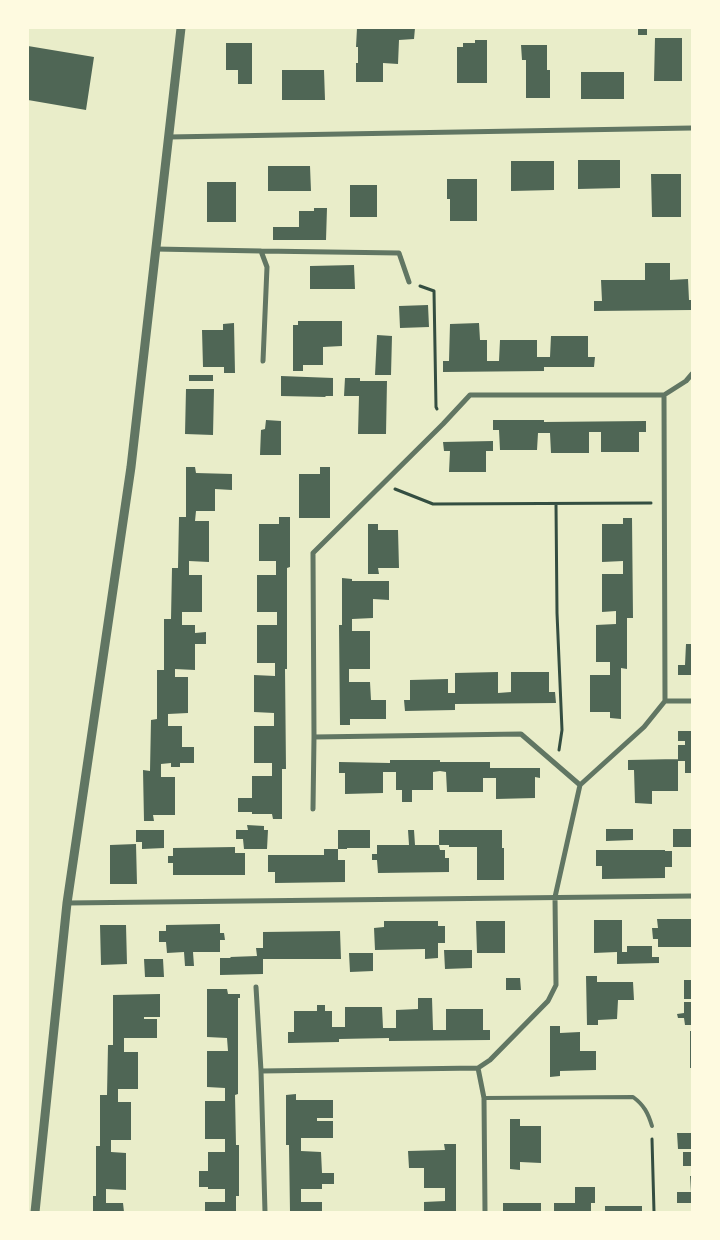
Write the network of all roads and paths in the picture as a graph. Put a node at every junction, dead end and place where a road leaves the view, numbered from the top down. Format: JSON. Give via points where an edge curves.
{"nodes":[{"id":1,"x":181,"y":28,"type":"edge"},
{"id":2,"x":692,"y":128,"type":"edge"},
{"id":3,"x":168,"y":137,"type":"junction"},
{"id":4,"x":155,"y":249,"type":"junction"},
{"id":5,"x":261,"y":251,"type":"junction"},
{"id":6,"x":409,"y":282,"type":"joint"},
{"id":7,"x":263,"y":361,"type":"dead end"},
{"id":8,"x":692,"y":374,"type":"edge"},
{"id":9,"x":664,"y":395,"type":"junction"},
{"id":10,"x":443,"y":424,"type":"junction"},
{"id":11,"x":382,"y":484,"type":"junction"},
{"id":12,"x":664,"y":503,"type":"junction"},
{"id":13,"x":556,"y":504,"type":"junction"},
{"id":14,"x":665,"y":700,"type":"junction"},
{"id":15,"x":692,"y":701,"type":"edge"},
{"id":16,"x":314,"y":737,"type":"junction"},
{"id":17,"x":556,"y":765,"type":"junction"},
{"id":18,"x":580,"y":785,"type":"junction"},
{"id":19,"x":313,"y":809,"type":"dead end"},
{"id":20,"x":692,"y":896,"type":"edge"},
{"id":21,"x":555,"y":897,"type":"junction"},
{"id":22,"x":67,"y":903,"type":"junction"},
{"id":23,"x":256,"y":988,"type":"dead end"},
{"id":24,"x":478,"y":1068,"type":"junction"},
{"id":25,"x":261,"y":1071,"type":"junction"},
{"id":26,"x":484,"y":1098,"type":"junction"},
{"id":27,"x":652,"y":1126,"type":"joint"},
{"id":28,"x":35,"y":1212,"type":"edge"},
{"id":29,"x":265,"y":1212,"type":"edge"},
{"id":30,"x":485,"y":1212,"type":"edge"},
{"id":31,"x":654,"y":1212,"type":"edge"}],
"edges":[{"from":1,"to":3,"type":"street"},
{"from":2,"to":3,"type":"street"},
{"from":3,"to":4,"type":"street"},
{"from":4,"to":5,"type":"street"},
{"from":4,"to":22,"type":"street","via":[[130,467]]},
{"from":5,"to":6,"type":"street","via":[[399,253]]},
{"from":5,"to":7,"type":"street","via":[[267,267]]},
{"from":6,"to":10,"type":"path","via":[[434,291],[436,407]]},
{"from":8,"to":9,"type":"street"},
{"from":9,"to":10,"type":"street","via":[[470,395]]},
{"from":9,"to":12,"type":"street"},
{"from":10,"to":11,"type":"street"},
{"from":11,"to":13,"type":"path","via":[[433,504]]},
{"from":11,"to":16,"type":"street","via":[[313,553]]},
{"from":12,"to":13,"type":"path"},
{"from":12,"to":14,"type":"street"},
{"from":13,"to":17,"type":"path","via":[[562,730]]},
{"from":14,"to":15,"type":"street"},
{"from":14,"to":18,"type":"street","via":[[644,727]]},
{"from":16,"to":17,"type":"street","via":[[521,734]]},
{"from":16,"to":19,"type":"street"},
{"from":17,"to":18,"type":"street"},
{"from":18,"to":21,"type":"street"},
{"from":20,"to":21,"type":"street"},
{"from":21,"to":22,"type":"street"},
{"from":21,"to":24,"type":"street","via":[[556,985],[548,1001],[490,1060]]},
{"from":22,"to":28,"type":"street"},
{"from":23,"to":25,"type":"street"},
{"from":24,"to":25,"type":"street"},
{"from":24,"to":26,"type":"street"},
{"from":25,"to":29,"type":"street"},
{"from":26,"to":27,"type":"lane","via":[[633,1097],[641,1102]]},
{"from":26,"to":30,"type":"street"},
{"from":27,"to":31,"type":"path"}]}
